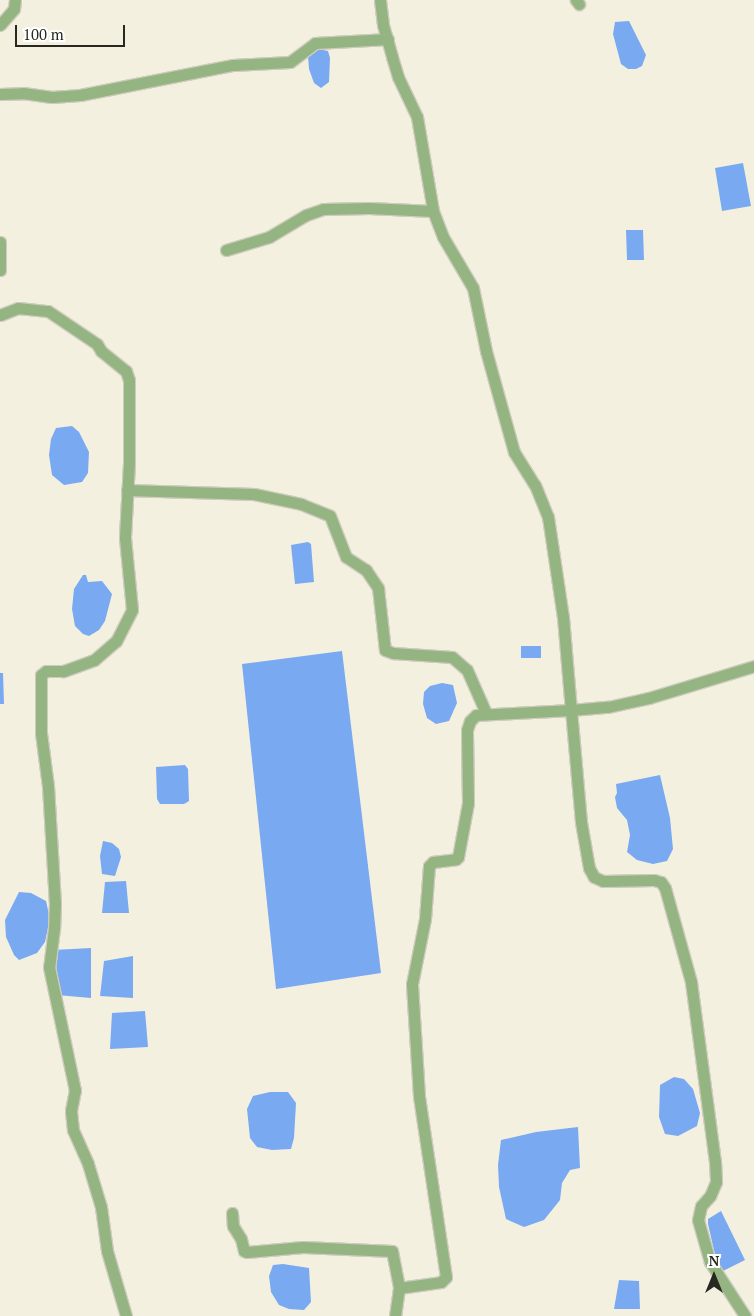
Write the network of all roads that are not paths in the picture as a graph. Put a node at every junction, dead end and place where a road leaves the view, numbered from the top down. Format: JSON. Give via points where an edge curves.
{"nodes":[{"id":1,"x":15,"y":0,"type":"edge"},
{"id":2,"x":380,"y":0,"type":"edge"},
{"id":3,"x":0,"y":25,"type":"edge"},
{"id":4,"x":388,"y":39,"type":"junction"},
{"id":5,"x":0,"y":94,"type":"edge"},
{"id":6,"x":433,"y":211,"type":"junction"},
{"id":7,"x":0,"y":242,"type":"edge"},
{"id":8,"x":226,"y":250,"type":"dead end"},
{"id":9,"x":0,"y":270,"type":"edge"},
{"id":10,"x":0,"y":315,"type":"edge"},
{"id":11,"x":128,"y":490,"type":"junction"},
{"id":12,"x":754,"y":666,"type":"edge"},
{"id":13,"x":570,"y":710,"type":"junction"},
{"id":14,"x":486,"y":714,"type":"junction"},
{"id":15,"x":232,"y":1213,"type":"dead end"},
{"id":16,"x":399,"y":1288,"type":"junction"},
{"id":17,"x":126,"y":1316,"type":"edge"},
{"id":18,"x":395,"y":1316,"type":"edge"},
{"id":19,"x":745,"y":1316,"type":"edge"}],
"edges":[{"from":1,"to":3,"type":"street","via":[[14,9]]},
{"from":2,"to":4,"type":"street"},
{"from":4,"to":5,"type":"street","via":[[315,43],[290,62],[233,65],[80,95]]},
{"from":4,"to":6,"type":"street","via":[[398,77],[417,117]]},
{"from":6,"to":8,"type":"street","via":[[323,209],[269,237]]},
{"from":6,"to":13,"type":"street","via":[[443,237],[473,288],[486,351],[514,452],[535,485],[548,517],[564,617]]},
{"from":7,"to":9,"type":"street"},
{"from":10,"to":11,"type":"street","via":[[18,308],[48,311],[92,340],[126,371],[129,380]]},
{"from":11,"to":14,"type":"street","via":[[254,494],[301,504],[330,516],[346,557],[366,570],[378,588],[385,650],[452,657],[467,670]]},
{"from":11,"to":17,"type":"street","via":[[125,538],[132,610],[129,619],[116,641],[94,660],[63,671],[46,670],[41,675],[41,732],[48,786],[54,894],[50,967],[75,1090],[71,1111],[73,1130],[101,1207],[107,1251]]},
{"from":12,"to":13,"type":"street","via":[[649,698],[608,707]]},
{"from":13,"to":14,"type":"street"},
{"from":13,"to":19,"type":"street","via":[[589,868],[594,877],[603,881],[654,880],[665,888],[691,982],[715,1161],[716,1182],[701,1206],[698,1220],[710,1262]]},
{"from":14,"to":16,"type":"street","via":[[476,715],[467,730],[468,803],[458,857],[456,860],[433,862],[429,866],[425,919],[412,984],[419,1096],[446,1277],[441,1282]]},
{"from":15,"to":16,"type":"street","via":[[233,1226],[247,1252],[303,1247],[392,1252]]},
{"from":16,"to":18,"type":"street"}]}
